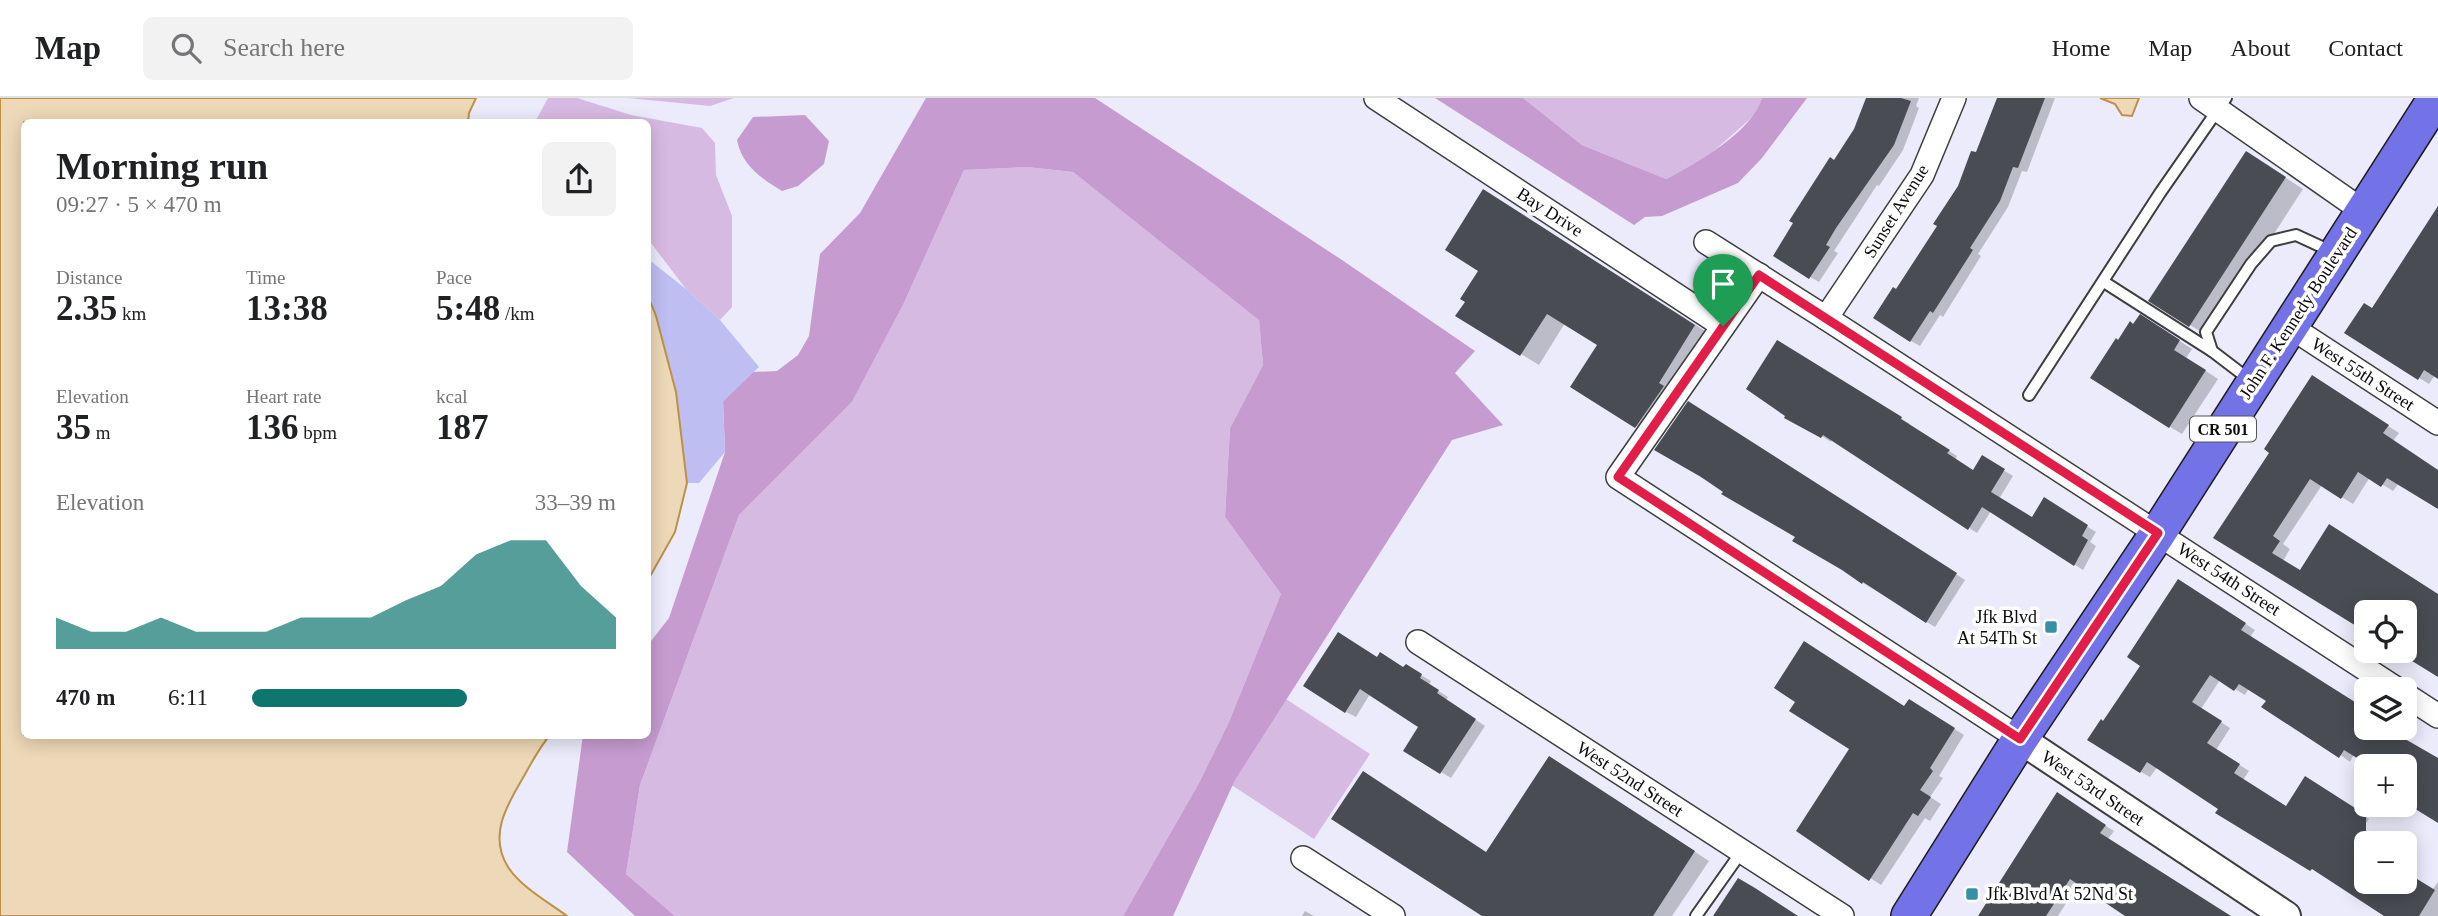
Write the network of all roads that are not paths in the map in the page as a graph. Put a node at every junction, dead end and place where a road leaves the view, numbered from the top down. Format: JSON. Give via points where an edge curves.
{"nodes":[{"id":1,"x":1376,"y":98,"type":"edge"},
{"id":2,"x":1954,"y":98,"type":"edge"},
{"id":3,"x":2215,"y":102,"type":"edge"},
{"id":4,"x":2432,"y":117,"type":"edge"},
{"id":5,"x":2363,"y":211,"type":"junction"},
{"id":6,"x":1706,"y":242,"type":"dead end"},
{"id":7,"x":2336,"y":253,"type":"junction"},
{"id":8,"x":1759,"y":275,"type":"junction"},
{"id":9,"x":2104,"y":282,"type":"junction"},
{"id":10,"x":1826,"y":318,"type":"junction"},
{"id":11,"x":1723,"y":326,"type":"junction"},
{"id":12,"x":2288,"y":326,"type":"junction"},
{"id":13,"x":2212,"y":351,"type":"junction"},
{"id":14,"x":2252,"y":383,"type":"junction"},
{"id":15,"x":2029,"y":395,"type":"dead end"},
{"id":16,"x":2438,"y":423,"type":"edge"},
{"id":17,"x":2158,"y":533,"type":"junction"},
{"id":18,"x":1418,"y":642,"type":"dead end"},
{"id":19,"x":2378,"y":677,"type":"edge"},
{"id":20,"x":2417,"y":702,"type":"edge"},
{"id":21,"x":2438,"y":716,"type":"edge"},
{"id":22,"x":2020,"y":739,"type":"junction"},
{"id":23,"x":1742,"y":851,"type":"junction"},
{"id":24,"x":1303,"y":858,"type":"dead end"},
{"id":25,"x":1393,"y":916,"type":"edge"},
{"id":26,"x":1696,"y":916,"type":"edge"},
{"id":27,"x":1842,"y":916,"type":"edge"},
{"id":28,"x":1909,"y":916,"type":"edge"},
{"id":29,"x":2286,"y":916,"type":"edge"}],
"edges":[{"from":1,"to":11,"type":"street","name":"Bay Drive"},
{"from":2,"to":10,"type":"street","name":"Sunset Avenue","via":[[1923,175]]},
{"from":3,"to":5,"type":"street"},
{"from":3,"to":9,"type":"lane"},
{"from":4,"to":5,"type":"main road","name":"John F. Kennedy Boulevard","number":"CR 501"},
{"from":5,"to":7,"type":"main road","name":"John F. Kennedy Boulevard","number":"CR 501"},
{"from":6,"to":8,"type":"street","name":"West 54th Street"},
{"from":7,"to":12,"type":"main road","name":"John F. Kennedy Boulevard","number":"CR 501"},
{"from":7,"to":13,"type":"lane","via":[[2296,235],[2271,241],[2250,264],[2206,332]]},
{"from":8,"to":10,"type":"street","name":"West 54th Street"},
{"from":8,"to":11,"type":"street"},
{"from":9,"to":13,"type":"lane"},
{"from":9,"to":15,"type":"lane"},
{"from":10,"to":17,"type":"street","name":"West 54th Street"},
{"from":11,"to":22,"type":"street","name":"West 53rd Street","via":[[1618,477]]},
{"from":12,"to":14,"type":"main road","name":"John F. Kennedy Boulevard","number":"CR 501"},
{"from":12,"to":16,"type":"street","name":"West 55th Street"},
{"from":13,"to":14,"type":"lane"},
{"from":14,"to":17,"type":"main road","name":"John F. Kennedy Boulevard","number":"CR 501"},
{"from":17,"to":19,"type":"street","name":"West 54th Street"},
{"from":17,"to":22,"type":"main road","name":"John F. Kennedy Boulevard","number":"CR 501"},
{"from":18,"to":23,"type":"street","name":"West 52nd Street"},
{"from":20,"to":21,"type":"street"},
{"from":22,"to":28,"type":"main road","name":"John F. Kennedy Boulevard","number":"CR 501"},
{"from":22,"to":29,"type":"street","name":"West 53rd Street"},
{"from":23,"to":26,"type":"lane"},
{"from":23,"to":27,"type":"street","name":"West 52nd Street"},
{"from":24,"to":25,"type":"street"}]}
